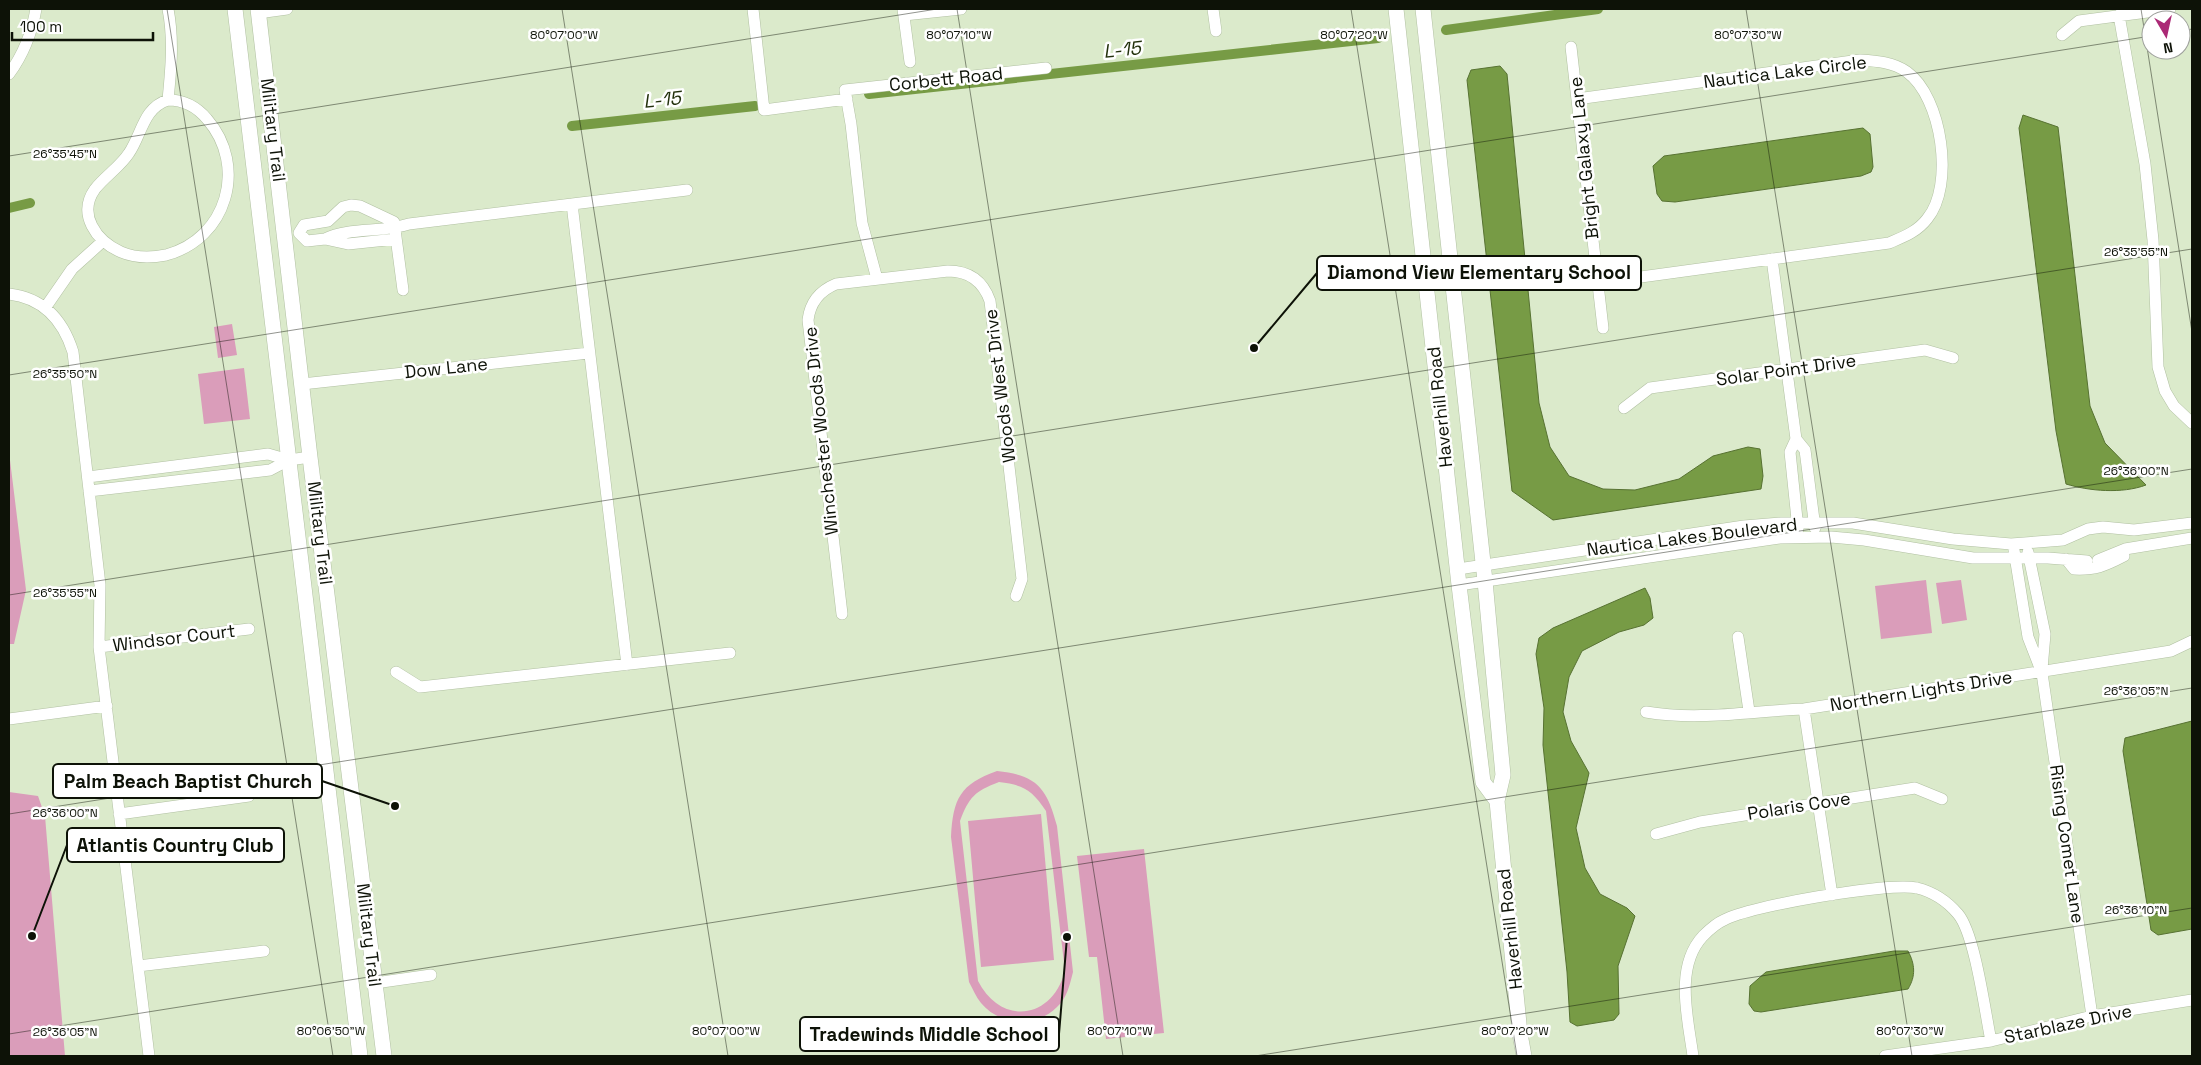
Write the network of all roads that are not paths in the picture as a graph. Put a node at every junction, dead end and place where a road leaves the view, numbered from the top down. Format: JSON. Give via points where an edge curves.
{"nodes":[{"id":1,"x":36,"y":9,"type":"edge"},
{"id":2,"x":168,"y":9,"type":"edge"},
{"id":3,"x":287,"y":9,"type":"edge"},
{"id":4,"x":753,"y":9,"type":"edge"},
{"id":5,"x":961,"y":9,"type":"edge"},
{"id":6,"x":1213,"y":9,"type":"edge"},
{"id":7,"x":1396,"y":9,"type":"edge"},
{"id":8,"x":1422,"y":9,"type":"edge"},
{"id":9,"x":2170,"y":9,"type":"edge"},
{"id":10,"x":256,"y":10,"type":"edge"},
{"id":11,"x":904,"y":12,"type":"edge"},
{"id":12,"x":2119,"y":15,"type":"junction"},
{"id":13,"x":236,"y":16,"type":"edge"},
{"id":14,"x":1216,"y":31,"type":"dead end"},
{"id":15,"x":1425,"y":33,"type":"junction"},
{"id":16,"x":2062,"y":35,"type":"dead end"},
{"id":17,"x":1399,"y":36,"type":"junction"},
{"id":18,"x":1571,"y":47,"type":"dead end"},
{"id":19,"x":910,"y":62,"type":"dead end"},
{"id":20,"x":1046,"y":68,"type":"dead end"},
{"id":21,"x":9,"y":74,"type":"edge"},
{"id":22,"x":846,"y":95,"type":"junction"},
{"id":23,"x":1577,"y":99,"type":"junction"},
{"id":24,"x":168,"y":100,"type":"junction"},
{"id":25,"x":274,"y":134,"type":"junction"},
{"id":26,"x":687,"y":190,"type":"dead end"},
{"id":27,"x":572,"y":204,"type":"junction"},
{"id":28,"x":373,"y":212,"type":"junction"},
{"id":29,"x":292,"y":234,"type":"junction"},
{"id":30,"x":395,"y":234,"type":"junction"},
{"id":31,"x":369,"y":236,"type":"junction"},
{"id":32,"x":103,"y":241,"type":"junction"},
{"id":33,"x":1772,"y":259,"type":"junction"},
{"id":34,"x":877,"y":279,"type":"junction"},
{"id":35,"x":1598,"y":283,"type":"junction"},
{"id":36,"x":402,"y":290,"type":"dead end"},
{"id":37,"x":9,"y":294,"type":"edge"},
{"id":38,"x":45,"y":308,"type":"junction"},
{"id":39,"x":1603,"y":328,"type":"dead end"},
{"id":40,"x":590,"y":353,"type":"junction"},
{"id":41,"x":1953,"y":358,"type":"dead end"},
{"id":42,"x":1788,"y":370,"type":"junction"},
{"id":43,"x":302,"y":384,"type":"junction"},
{"id":44,"x":1624,"y":408,"type":"dead end"},
{"id":45,"x":2192,"y":423,"type":"edge"},
{"id":46,"x":1796,"y":439,"type":"junction"},
{"id":47,"x":310,"y":457,"type":"junction"},
{"id":48,"x":289,"y":460,"type":"junction"},
{"id":49,"x":88,"y":477,"type":"junction"},
{"id":50,"x":89,"y":491,"type":"junction"},
{"id":51,"x":1798,"y":522,"type":"junction"},
{"id":52,"x":1815,"y":522,"type":"junction"},
{"id":53,"x":2192,"y":523,"type":"edge"},
{"id":54,"x":1799,"y":537,"type":"junction"},
{"id":55,"x":1816,"y":537,"type":"junction"},
{"id":56,"x":2192,"y":538,"type":"edge"},
{"id":57,"x":2014,"y":543,"type":"junction"},
{"id":58,"x":2029,"y":543,"type":"junction"},
{"id":59,"x":2142,"y":546,"type":"junction"},
{"id":60,"x":2015,"y":558,"type":"junction"},
{"id":61,"x":2028,"y":558,"type":"junction"},
{"id":62,"x":2066,"y":559,"type":"junction"},
{"id":63,"x":1484,"y":573,"type":"junction"},
{"id":64,"x":1459,"y":577,"type":"junction"},
{"id":65,"x":1016,"y":596,"type":"dead end"},
{"id":66,"x":842,"y":614,"type":"dead end"},
{"id":67,"x":248,"y":629,"type":"dead end"},
{"id":68,"x":1738,"y":637,"type":"dead end"},
{"id":69,"x":2192,"y":641,"type":"edge"},
{"id":70,"x":99,"y":647,"type":"junction"},
{"id":71,"x":730,"y":653,"type":"dead end"},
{"id":72,"x":627,"y":665,"type":"junction"},
{"id":73,"x":396,"y":672,"type":"dead end"},
{"id":74,"x":2042,"y":673,"type":"junction"},
{"id":75,"x":106,"y":706,"type":"junction"},
{"id":76,"x":1804,"y":709,"type":"junction"},
{"id":77,"x":1749,"y":711,"type":"junction"},
{"id":78,"x":1646,"y":712,"type":"dead end"},
{"id":79,"x":9,"y":719,"type":"edge"},
{"id":80,"x":249,"y":796,"type":"dead end"},
{"id":81,"x":1942,"y":799,"type":"dead end"},
{"id":82,"x":1497,"y":801,"type":"junction"},
{"id":83,"x":1818,"y":803,"type":"junction"},
{"id":84,"x":120,"y":814,"type":"junction"},
{"id":85,"x":1656,"y":834,"type":"dead end"},
{"id":86,"x":1832,"y":895,"type":"junction"},
{"id":87,"x":264,"y":951,"type":"dead end"},
{"id":88,"x":138,"y":966,"type":"junction"},
{"id":89,"x":431,"y":975,"type":"dead end"},
{"id":90,"x":376,"y":983,"type":"junction"},
{"id":91,"x":2192,"y":1000,"type":"edge"},
{"id":92,"x":2092,"y":1016,"type":"junction"},
{"id":93,"x":1991,"y":1041,"type":"junction"},
{"id":94,"x":149,"y":1056,"type":"edge"},
{"id":95,"x":360,"y":1056,"type":"edge"},
{"id":96,"x":384,"y":1056,"type":"edge"},
{"id":97,"x":1524,"y":1056,"type":"edge"},
{"id":98,"x":1693,"y":1056,"type":"edge"},
{"id":99,"x":1885,"y":1056,"type":"edge"}],
"edges":[{"from":1,"to":21,"type":"street","via":[[24,48]]},
{"from":2,"to":24,"type":"street","via":[[172,64]]},
{"from":3,"to":10,"type":"street"},
{"from":4,"to":22,"type":"street","name":"Corbett Road","via":[[764,110]]},
{"from":5,"to":11,"type":"street"},
{"from":6,"to":14,"type":"street"},
{"from":7,"to":17,"type":"main road","name":"Haverhill Road"},
{"from":8,"to":15,"type":"main road","name":"Haverhill Road"},
{"from":9,"to":12,"type":"street"},
{"from":10,"to":25,"type":"main road","name":"Military Trail"},
{"from":11,"to":19,"type":"street"},
{"from":12,"to":16,"type":"street","via":[[2079,21]]},
{"from":12,"to":45,"type":"street","via":[[2145,164],[2154,240],[2158,367],[2165,391],[2174,406]]},
{"from":13,"to":25,"type":"main road","via":[[250,31],[262,118]]},
{"from":13,"to":48,"type":"main road","name":"Military Trail"},
{"from":15,"to":17,"type":"main road"},
{"from":15,"to":63,"type":"main road","name":"Haverhill Road"},
{"from":17,"to":64,"type":"main road","name":"Haverhill Road"},
{"from":18,"to":23,"type":"street","name":"Bright Galaxy Lane"},
{"from":20,"to":22,"type":"street","name":"Corbett Road"},
{"from":22,"to":34,"type":"street","via":[[862,223]]},
{"from":23,"to":33,"type":"street","name":"Nautica Lake Circle","via":[[1860,60],[1884,62],[1907,72],[1924,89],[1935,111],[1943,177],[1939,199],[1927,219],[1910,234],[1889,243]]},
{"from":23,"to":35,"type":"street","name":"Bright Galaxy Lane"},
{"from":24,"to":32,"type":"street","via":[[150,111],[130,152],[90,197],[90,222]]},
{"from":24,"to":32,"type":"street","via":[[182,101],[194,108],[213,126],[220,138],[229,176],[222,209],[197,240],[173,253],[146,257],[130,255]]},
{"from":25,"to":29,"type":"main road","name":"Military Trail"},
{"from":26,"to":27,"type":"street"},
{"from":27,"to":30,"type":"street","via":[[409,224]]},
{"from":27,"to":40,"type":"street"},
{"from":28,"to":29,"type":"street","via":[[360,206],[343,207],[328,221],[304,225]]},
{"from":28,"to":30,"type":"street","via":[[394,222]]},
{"from":28,"to":31,"type":"street"},
{"from":29,"to":31,"type":"street","via":[[307,241],[334,235]]},
{"from":29,"to":43,"type":"main road","name":"Military Trail"},
{"from":30,"to":31,"type":"street"},
{"from":30,"to":36,"type":"street"},
{"from":32,"to":38,"type":"street","via":[[72,269]]},
{"from":33,"to":35,"type":"street","name":"Nautica Lake Circle"},
{"from":33,"to":42,"type":"street"},
{"from":34,"to":65,"type":"street","name":"Woods West Drive","via":[[956,271],[975,278],[988,294],[1022,579]]},
{"from":34,"to":66,"type":"street","name":"Winchester Woods Drive","via":[[829,287],[814,301],[808,320]]},
{"from":35,"to":39,"type":"street","name":"Bright Galaxy Lane"},
{"from":37,"to":38,"type":"street","via":[[30,299]]},
{"from":38,"to":49,"type":"street","via":[[63,327],[73,352]]},
{"from":40,"to":43,"type":"street","name":"Dow Lane"},
{"from":40,"to":72,"type":"street"},
{"from":41,"to":42,"type":"street","name":"Solar Point Drive","via":[[1925,350]]},
{"from":42,"to":44,"type":"street","name":"Solar Point Drive","via":[[1650,388]]},
{"from":42,"to":46,"type":"street"},
{"from":43,"to":47,"type":"main road","name":"Military Trail"},
{"from":46,"to":51,"type":"street","via":[[1790,452]]},
{"from":46,"to":52,"type":"street","via":[[1806,450]]},
{"from":47,"to":48,"type":"street"},
{"from":47,"to":90,"type":"main road","name":"Military Trail"},
{"from":48,"to":49,"type":"street","via":[[268,454]]},
{"from":48,"to":50,"type":"street","via":[[270,470]]},
{"from":48,"to":95,"type":"main road","name":"Military Trail"},
{"from":49,"to":50,"type":"street"},
{"from":50,"to":70,"type":"street","via":[[100,585]]},
{"from":51,"to":52,"type":"street","name":"Nautica Lakes Boulevard"},
{"from":51,"to":54,"type":"street"},
{"from":51,"to":63,"type":"street","name":"Nautica Lakes Boulevard","via":[[1744,526]]},
{"from":52,"to":55,"type":"street"},
{"from":52,"to":57,"type":"street","name":"Nautica Lakes Boulevard","via":[[1853,523],[1953,539]]},
{"from":53,"to":58,"type":"street","name":"Nautica Lakes Boulevard","via":[[2134,530],[2102,527],[2063,540]]},
{"from":54,"to":55,"type":"street","name":"Nautica Lakes Boulevard"},
{"from":54,"to":63,"type":"street","name":"Nautica Lakes Boulevard"},
{"from":55,"to":60,"type":"street","name":"Nautica Lakes Boulevard","via":[[1864,540],[1973,558]]},
{"from":56,"to":59,"type":"street","name":"Nautica Lakes Boulevard"},
{"from":57,"to":58,"type":"street","name":"Nautica Lakes Boulevard"},
{"from":57,"to":60,"type":"street","name":"Rising Comet Lane"},
{"from":58,"to":61,"type":"street","name":"Rising Comet Lane"},
{"from":59,"to":62,"type":"street","name":"Nautica Lakes Boulevard","via":[[2093,560]]},
{"from":59,"to":62,"type":"street","name":"Nautica Lakes Boulevard","via":[[2093,570],[2074,569]]},
{"from":60,"to":61,"type":"street","name":"Nautica Lakes Boulevard"},
{"from":60,"to":74,"type":"street","name":"Rising Comet Lane","via":[[2028,637]]},
{"from":61,"to":62,"type":"street","name":"Nautica Lakes Boulevard"},
{"from":61,"to":74,"type":"street","name":"Rising Comet Lane","via":[[2045,634]]},
{"from":63,"to":64,"type":"street","name":"Nautica Lakes Boulevard"},
{"from":63,"to":82,"type":"main road","name":"Haverhill Road","via":[[1503,775]]},
{"from":64,"to":82,"type":"main road","name":"Haverhill Road","via":[[1483,782]]},
{"from":67,"to":70,"type":"street","name":"Windsor Court"},
{"from":68,"to":77,"type":"street"},
{"from":69,"to":74,"type":"street","name":"Northern Lights Drive","via":[[2171,651]]},
{"from":70,"to":75,"type":"street"},
{"from":71,"to":72,"type":"street"},
{"from":72,"to":73,"type":"street","via":[[420,687]]},
{"from":74,"to":76,"type":"street","name":"Northern Lights Drive"},
{"from":74,"to":92,"type":"street","name":"Rising Comet Lane"},
{"from":75,"to":79,"type":"street"},
{"from":75,"to":84,"type":"street"},
{"from":76,"to":77,"type":"street","name":"Northern Lights Drive"},
{"from":76,"to":83,"type":"street"},
{"from":77,"to":78,"type":"street","name":"Northern Lights Drive","via":[[1683,717]]},
{"from":80,"to":84,"type":"street"},
{"from":81,"to":83,"type":"street","name":"Polaris Cove","via":[[1915,788]]},
{"from":82,"to":97,"type":"main road","name":"Haverhill Road"},
{"from":83,"to":85,"type":"street","name":"Polaris Cove","via":[[1700,822]]},
{"from":83,"to":86,"type":"street"},
{"from":84,"to":88,"type":"street"},
{"from":86,"to":93,"type":"street","via":[[1916,888],[1940,897],[1959,914],[1970,938]]},
{"from":86,"to":98,"type":"street","via":[[1748,911],[1723,920],[1702,937],[1689,960],[1685,987]]},
{"from":87,"to":88,"type":"street"},
{"from":88,"to":94,"type":"street"},
{"from":89,"to":90,"type":"street"},
{"from":90,"to":96,"type":"main road","name":"Military Trail"},
{"from":91,"to":92,"type":"street","name":"Starblaze Drive"},
{"from":92,"to":93,"type":"street","name":"Starblaze Drive"},
{"from":93,"to":99,"type":"street","name":"Starblaze Drive"}]}
